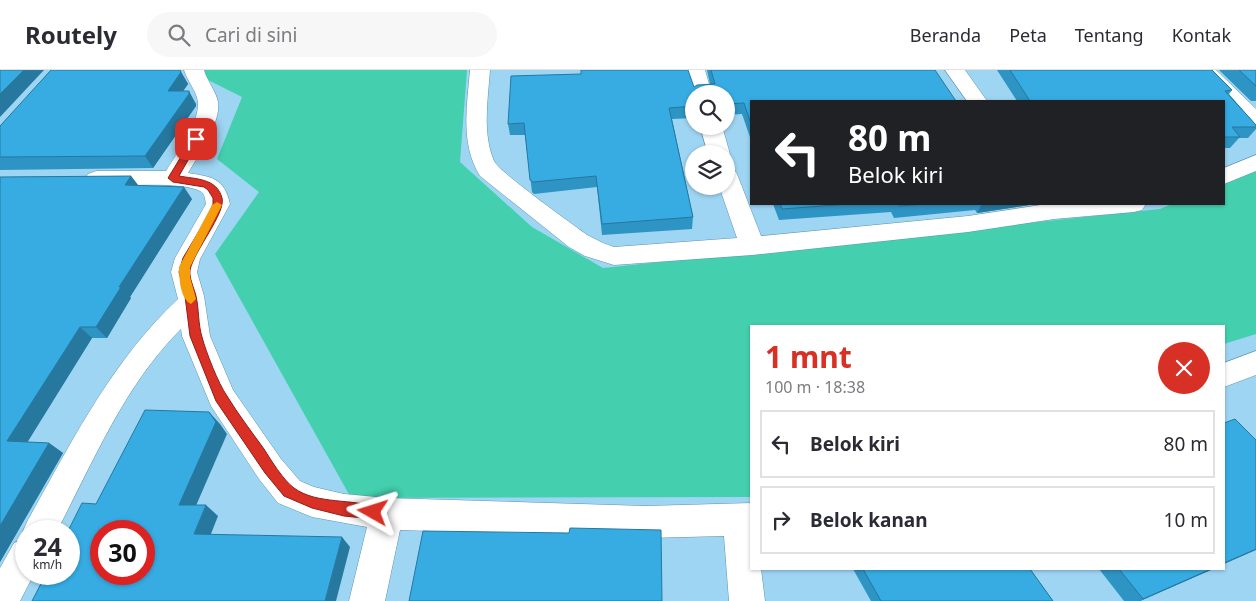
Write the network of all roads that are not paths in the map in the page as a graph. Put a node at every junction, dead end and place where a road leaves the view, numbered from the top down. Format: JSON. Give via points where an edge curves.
{"nodes":[{"id":1,"x":194,"y":70,"type":"edge"},
{"id":2,"x":480,"y":70,"type":"edge"},
{"id":3,"x":695,"y":70,"type":"edge"},
{"id":4,"x":955,"y":70,"type":"edge"},
{"id":5,"x":1205,"y":70,"type":"edge"},
{"id":6,"x":699,"y":85,"type":"edge"},
{"id":7,"x":976,"y":100,"type":"edge"},
{"id":8,"x":1256,"y":121,"type":"edge"},
{"id":9,"x":1256,"y":162,"type":"edge"},
{"id":10,"x":1225,"y":177,"type":"edge"},
{"id":11,"x":173,"y":178,"type":"junction"},
{"id":12,"x":67,"y":179,"type":"edge"},
{"id":13,"x":734,"y":195,"type":"edge"},
{"id":14,"x":1113,"y":205,"type":"edge"},
{"id":15,"x":1051,"y":208,"type":"edge"},
{"id":16,"x":752,"y":246,"type":"junction"},
{"id":17,"x":190,"y":304,"type":"junction"},
{"id":18,"x":1256,"y":363,"type":"edge"},
{"id":19,"x":1225,"y":375,"type":"edge"},
{"id":20,"x":387,"y":514,"type":"junction"},
{"id":21,"x":46,"y":520,"type":"edge"},
{"id":22,"x":745,"y":520,"type":"edge"},
{"id":23,"x":15,"y":576,"type":"edge"},
{"id":24,"x":1,"y":601,"type":"edge"},
{"id":25,"x":368,"y":601,"type":"edge"},
{"id":26,"x":747,"y":601,"type":"edge"}],
"edges":[{"from":1,"to":11,"type":"street","via":[[208,103],[204,122]]},
{"from":2,"to":16,"type":"street","via":[[477,136],[483,164],[578,241],[614,256]]},
{"from":3,"to":6,"type":"street"},
{"from":4,"to":7,"type":"street"},
{"from":5,"to":8,"type":"street"},
{"from":9,"to":10,"type":"street"},
{"from":11,"to":12,"type":"street"},
{"from":11,"to":17,"type":"street","via":[[206,184],[212,188],[218,204],[185,267]]},
{"from":13,"to":16,"type":"street"},
{"from":14,"to":15,"type":"street"},
{"from":15,"to":16,"type":"street","via":[[968,224]]},
{"from":17,"to":20,"type":"street","via":[[196,336],[220,397],[289,492],[344,510]]},
{"from":17,"to":21,"type":"street","via":[[168,323],[119,390]]},
{"from":18,"to":19,"type":"street"},
{"from":20,"to":22,"type":"street","via":[[646,522]]},
{"from":20,"to":25,"type":"street"},
{"from":22,"to":26,"type":"street"},
{"from":23,"to":24,"type":"street"}]}
